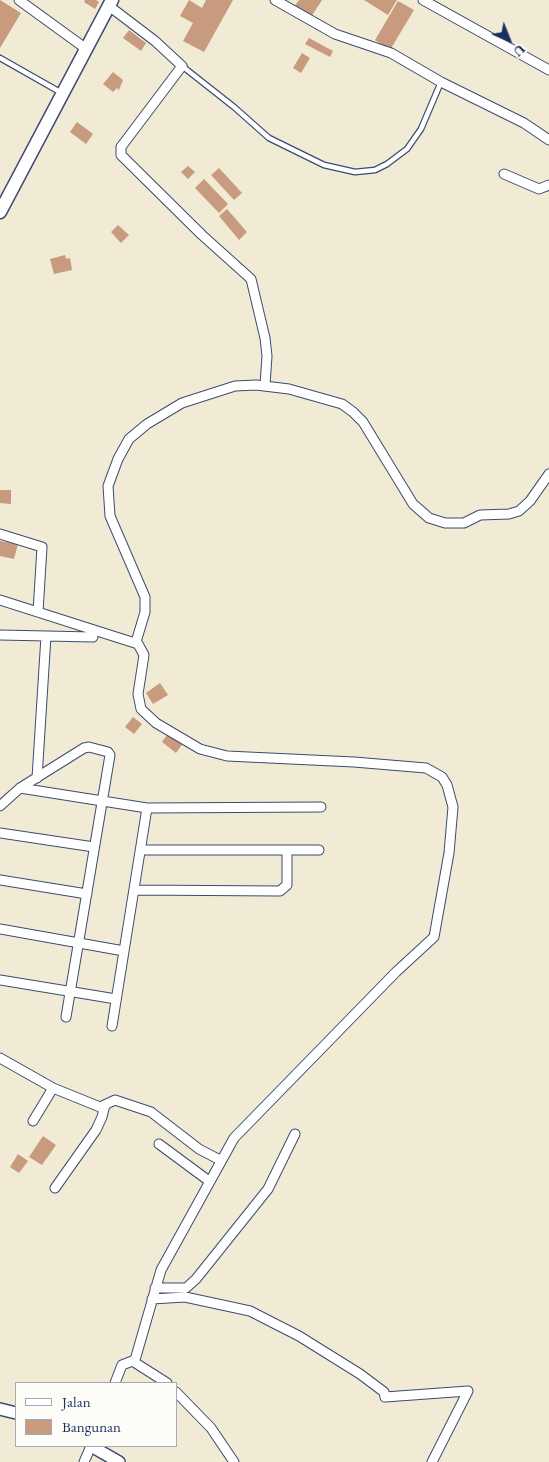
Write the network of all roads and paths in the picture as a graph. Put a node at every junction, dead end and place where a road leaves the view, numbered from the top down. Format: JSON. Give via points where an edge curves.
{"nodes":[{"id":1,"x":19,"y":0,"type":"edge"},
{"id":2,"x":275,"y":0,"type":"edge"},
{"id":3,"x":423,"y":0,"type":"edge"},
{"id":4,"x":110,"y":3,"type":"edge"},
{"id":5,"x":85,"y":48,"type":"junction"},
{"id":6,"x":0,"y":58,"type":"edge"},
{"id":7,"x":182,"y":66,"type":"junction"},
{"id":8,"x":548,"y":67,"type":"edge"},
{"id":9,"x":441,"y":82,"type":"junction"},
{"id":10,"x":62,"y":93,"type":"junction"},
{"id":11,"x":549,"y":140,"type":"edge"},
{"id":12,"x":504,"y":174,"type":"dead end"},
{"id":13,"x":549,"y":185,"type":"edge"},
{"id":14,"x":0,"y":212,"type":"edge"},
{"id":15,"x":265,"y":385,"type":"junction"},
{"id":16,"x":549,"y":474,"type":"edge"},
{"id":17,"x":0,"y":534,"type":"edge"},
{"id":18,"x":0,"y":600,"type":"edge"},
{"id":19,"x":38,"y":612,"type":"junction"},
{"id":20,"x":0,"y":635,"type":"edge"},
{"id":21,"x":46,"y":636,"type":"junction"},
{"id":22,"x":93,"y":637,"type":"dead end"},
{"id":23,"x":136,"y":642,"type":"junction"},
{"id":24,"x":37,"y":778,"type":"junction"},
{"id":25,"x":20,"y":788,"type":"junction"},
{"id":26,"x":102,"y":800,"type":"junction"},
{"id":27,"x":0,"y":806,"type":"edge"},
{"id":28,"x":321,"y":807,"type":"dead end"},
{"id":29,"x":147,"y":808,"type":"junction"},
{"id":30,"x":0,"y":833,"type":"edge"},
{"id":31,"x":94,"y":847,"type":"junction"},
{"id":32,"x":141,"y":850,"type":"junction"},
{"id":33,"x":287,"y":850,"type":"junction"},
{"id":34,"x":318,"y":850,"type":"dead end"},
{"id":35,"x":0,"y":880,"type":"edge"},
{"id":36,"x":134,"y":890,"type":"junction"},
{"id":37,"x":87,"y":894,"type":"junction"},
{"id":38,"x":0,"y":929,"type":"edge"},
{"id":39,"x":78,"y":943,"type":"junction"},
{"id":40,"x":124,"y":951,"type":"junction"},
{"id":41,"x":0,"y":980,"type":"edge"},
{"id":42,"x":70,"y":992,"type":"junction"},
{"id":43,"x":116,"y":999,"type":"junction"},
{"id":44,"x":66,"y":1017,"type":"dead end"},
{"id":45,"x":112,"y":1026,"type":"dead end"},
{"id":46,"x":0,"y":1058,"type":"edge"},
{"id":47,"x":53,"y":1088,"type":"junction"},
{"id":48,"x":105,"y":1105,"type":"junction"},
{"id":49,"x":33,"y":1121,"type":"dead end"},
{"id":50,"x":295,"y":1134,"type":"dead end"},
{"id":51,"x":159,"y":1144,"type":"dead end"},
{"id":52,"x":220,"y":1160,"type":"junction"},
{"id":53,"x":209,"y":1181,"type":"junction"},
{"id":54,"x":54,"y":1188,"type":"dead end"},
{"id":55,"x":155,"y":1288,"type":"junction"},
{"id":56,"x":152,"y":1299,"type":"junction"},
{"id":57,"x":134,"y":1362,"type":"junction"},
{"id":58,"x":115,"y":1382,"type":"edge"},
{"id":59,"x":165,"y":1382,"type":"edge"},
{"id":60,"x":178,"y":1394,"type":"edge"},
{"id":61,"x":0,"y":1409,"type":"edge"},
{"id":62,"x":15,"y":1413,"type":"edge"},
{"id":63,"x":91,"y":1447,"type":"edge"},
{"id":64,"x":102,"y":1449,"type":"edge"},
{"id":65,"x":84,"y":1462,"type":"edge"},
{"id":66,"x":119,"y":1462,"type":"edge"},
{"id":67,"x":234,"y":1462,"type":"edge"},
{"id":68,"x":432,"y":1462,"type":"edge"}],
"edges":[{"from":1,"to":5,"type":"street"},
{"from":2,"to":9,"type":"street","via":[[328,30],[391,53]]},
{"from":3,"to":8,"type":"street"},
{"from":4,"to":5,"type":"main road"},
{"from":4,"to":7,"type":"street"},
{"from":5,"to":10,"type":"main road"},
{"from":6,"to":10,"type":"lane"},
{"from":7,"to":9,"type":"lane","via":[[269,138],[324,165],[355,172],[375,170],[407,149],[421,129]]},
{"from":7,"to":15,"type":"street","via":[[120,151],[125,160],[251,279],[265,338]]},
{"from":9,"to":11,"type":"street","via":[[524,123]]},
{"from":10,"to":14,"type":"main road"},
{"from":12,"to":13,"type":"street","via":[[539,190]]},
{"from":15,"to":16,"type":"street","via":[[335,401],[354,412],[413,504],[434,521],[454,524],[480,515],[514,513],[526,506]]},
{"from":15,"to":23,"type":"street","via":[[234,386],[182,403],[141,428],[123,447],[107,496],[110,516],[145,597],[145,612]]},
{"from":17,"to":19,"type":"street","via":[[42,547]]},
{"from":18,"to":19,"type":"street"},
{"from":19,"to":23,"type":"street"},
{"from":20,"to":21,"type":"street"},
{"from":21,"to":22,"type":"street"},
{"from":21,"to":24,"type":"street"},
{"from":23,"to":52,"type":"street","via":[[144,655],[138,694],[141,709],[156,723],[200,749],[227,756],[426,768],[442,777],[453,808],[438,926],[432,941],[396,972],[239,1133]]},
{"from":24,"to":25,"type":"street"},
{"from":24,"to":26,"type":"street","via":[[84,748],[108,752]]},
{"from":25,"to":26,"type":"street"},
{"from":25,"to":27,"type":"street"},
{"from":26,"to":29,"type":"street"},
{"from":26,"to":31,"type":"street"},
{"from":28,"to":29,"type":"street"},
{"from":29,"to":32,"type":"street"},
{"from":30,"to":31,"type":"street"},
{"from":31,"to":37,"type":"street"},
{"from":32,"to":33,"type":"street"},
{"from":32,"to":36,"type":"street"},
{"from":33,"to":34,"type":"street"},
{"from":33,"to":36,"type":"street","via":[[287,885],[280,891]]},
{"from":35,"to":37,"type":"street"},
{"from":36,"to":40,"type":"street"},
{"from":37,"to":39,"type":"street"},
{"from":38,"to":39,"type":"street"},
{"from":39,"to":40,"type":"street"},
{"from":39,"to":42,"type":"street"},
{"from":40,"to":43,"type":"street"},
{"from":41,"to":42,"type":"street"},
{"from":42,"to":43,"type":"street"},
{"from":42,"to":44,"type":"street"},
{"from":43,"to":45,"type":"street"},
{"from":46,"to":47,"type":"street"},
{"from":47,"to":48,"type":"street","via":[[100,1107]]},
{"from":47,"to":49,"type":"street"},
{"from":48,"to":52,"type":"street","via":[[115,1100],[151,1112],[199,1149]]},
{"from":48,"to":54,"type":"street","via":[[96,1130]]},
{"from":50,"to":55,"type":"street","via":[[268,1190],[196,1280],[186,1288]]},
{"from":51,"to":53,"type":"street"},
{"from":52,"to":53,"type":"street"},
{"from":53,"to":55,"type":"street","via":[[161,1270]]},
{"from":55,"to":56,"type":"street"},
{"from":56,"to":57,"type":"street"},
{"from":56,"to":68,"type":"street","via":[[185,1297],[250,1311],[299,1336],[360,1374],[384,1392],[385,1397],[468,1391]]},
{"from":57,"to":58,"type":"street","via":[[122,1365]]},
{"from":57,"to":59,"type":"street"},
{"from":60,"to":67,"type":"street","via":[[211,1428]]},
{"from":61,"to":62,"type":"street"},
{"from":63,"to":65,"type":"street"},
{"from":64,"to":66,"type":"street"}]}
